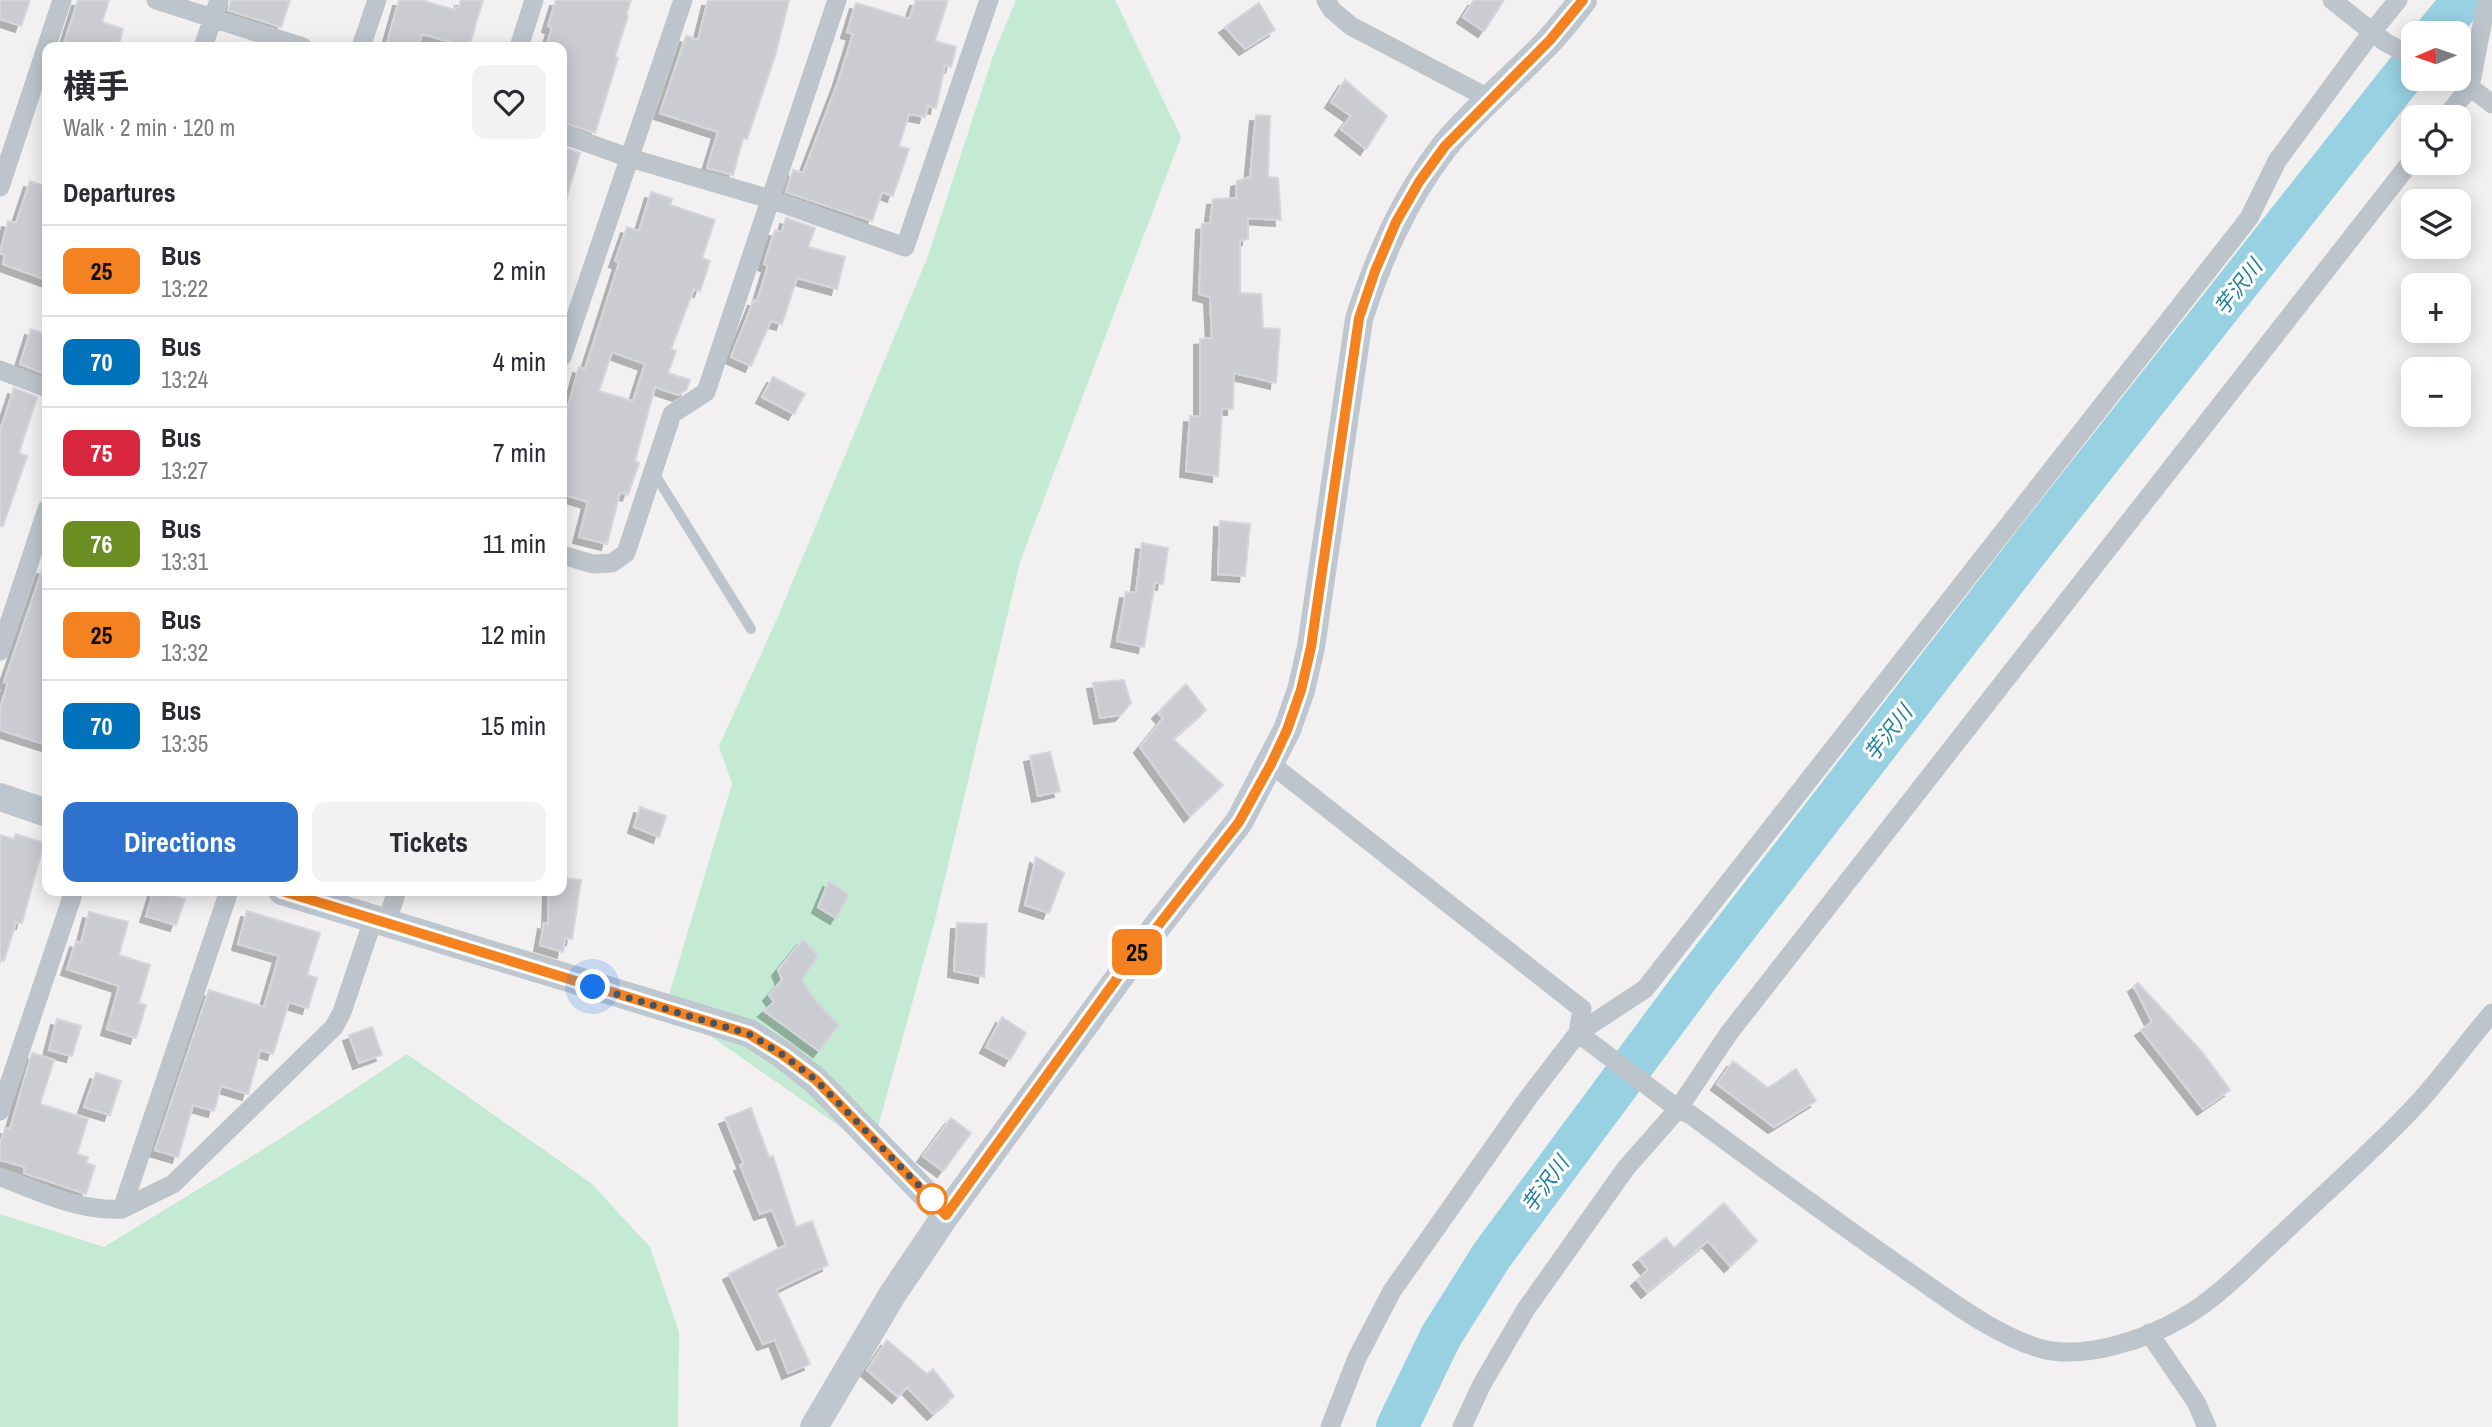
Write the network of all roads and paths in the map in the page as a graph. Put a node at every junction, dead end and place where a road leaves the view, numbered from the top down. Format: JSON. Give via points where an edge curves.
{"nodes":[{"id":1,"x":62,"y":0,"type":"edge"},
{"id":2,"x":156,"y":0,"type":"edge"},
{"id":3,"x":377,"y":0,"type":"edge"},
{"id":4,"x":534,"y":0,"type":"edge"},
{"id":5,"x":683,"y":0,"type":"edge"},
{"id":6,"x":837,"y":0,"type":"edge"},
{"id":7,"x":989,"y":0,"type":"edge"},
{"id":8,"x":1326,"y":0,"type":"edge"},
{"id":9,"x":1583,"y":0,"type":"edge"},
{"id":10,"x":2332,"y":0,"type":"edge"},
{"id":11,"x":2398,"y":0,"type":"edge"},
{"id":12,"x":2490,"y":0,"type":"edge"},
{"id":13,"x":216,"y":9,"type":"edge"},
{"id":14,"x":2378,"y":37,"type":"junction"},
{"id":15,"x":48,"y":42,"type":"edge"},
{"id":16,"x":205,"y":42,"type":"edge"},
{"id":17,"x":292,"y":42,"type":"edge"},
{"id":18,"x":363,"y":42,"type":"edge"},
{"id":19,"x":521,"y":42,"type":"edge"},
{"id":20,"x":2401,"y":50,"type":"edge"},
{"id":21,"x":2471,"y":54,"type":"edge"},
{"id":22,"x":42,"y":60,"type":"edge"},
{"id":23,"x":2471,"y":89,"type":"edge"},
{"id":24,"x":1490,"y":99,"type":"junction"},
{"id":25,"x":2492,"y":104,"type":"edge"},
{"id":26,"x":567,"y":136,"type":"edge"},
{"id":27,"x":630,"y":158,"type":"junction"},
{"id":28,"x":2401,"y":174,"type":"edge"},
{"id":29,"x":0,"y":187,"type":"edge"},
{"id":30,"x":770,"y":199,"type":"junction"},
{"id":31,"x":567,"y":342,"type":"edge"},
{"id":32,"x":0,"y":370,"type":"edge"},
{"id":33,"x":42,"y":386,"type":"edge"},
{"id":34,"x":654,"y":474,"type":"junction"},
{"id":35,"x":42,"y":524,"type":"edge"},
{"id":36,"x":567,"y":556,"type":"edge"},
{"id":37,"x":751,"y":629,"type":"dead end"},
{"id":38,"x":0,"y":650,"type":"edge"},
{"id":39,"x":1271,"y":764,"type":"junction"},
{"id":40,"x":0,"y":797,"type":"edge"},
{"id":41,"x":42,"y":811,"type":"edge"},
{"id":42,"x":72,"y":896,"type":"edge"},
{"id":43,"x":227,"y":896,"type":"edge"},
{"id":44,"x":298,"y":896,"type":"edge"},
{"id":45,"x":394,"y":896,"type":"edge"},
{"id":46,"x":379,"y":922,"type":"junction"},
{"id":47,"x":2492,"y":1013,"type":"edge"},
{"id":48,"x":1578,"y":1033,"type":"junction"},
{"id":49,"x":1678,"y":1109,"type":"junction"},
{"id":50,"x":0,"y":1111,"type":"edge"},
{"id":51,"x":0,"y":1177,"type":"edge"},
{"id":52,"x":122,"y":1209,"type":"junction"},
{"id":53,"x":946,"y":1215,"type":"junction"},
{"id":54,"x":2149,"y":1333,"type":"junction"},
{"id":55,"x":814,"y":1427,"type":"edge"},
{"id":56,"x":1330,"y":1427,"type":"edge"},
{"id":57,"x":1462,"y":1427,"type":"edge"},
{"id":58,"x":2207,"y":1427,"type":"edge"}],
"edges":[{"from":1,"to":15,"type":"street"},
{"from":2,"to":13,"type":"street"},
{"from":3,"to":18,"type":"street"},
{"from":4,"to":19,"type":"street"},
{"from":5,"to":27,"type":"street"},
{"from":6,"to":30,"type":"street"},
{"from":7,"to":30,"type":"street","via":[[905,247]]},
{"from":8,"to":24,"type":"street","via":[[1351,26]]},
{"from":9,"to":24,"type":"street"},
{"from":10,"to":14,"type":"street"},
{"from":11,"to":14,"type":"street"},
{"from":12,"to":21,"type":"street"},
{"from":13,"to":16,"type":"street"},
{"from":13,"to":17,"type":"street"},
{"from":14,"to":20,"type":"street"},
{"from":14,"to":48,"type":"street","via":[[2277,161],[2249,218],[1645,989]]},
{"from":22,"to":29,"type":"street"},
{"from":23,"to":25,"type":"street"},
{"from":24,"to":39,"type":"street","via":[[1445,146],[1419,182],[1396,222],[1359,318],[1311,647],[1301,690]]},
{"from":26,"to":27,"type":"street"},
{"from":27,"to":30,"type":"street"},
{"from":27,"to":31,"type":"street"},
{"from":28,"to":49,"type":"street","via":[[1729,1033]]},
{"from":30,"to":34,"type":"street","via":[[706,392],[672,414]]},
{"from":32,"to":33,"type":"street"},
{"from":34,"to":36,"type":"street","via":[[626,553],[612,563],[593,564]]},
{"from":34,"to":37,"type":"lane"},
{"from":35,"to":38,"type":"street"},
{"from":39,"to":48,"type":"street","via":[[1582,1009]]},
{"from":39,"to":53,"type":"street","via":[[1239,822],[1118,977]]},
{"from":40,"to":41,"type":"street"},
{"from":42,"to":50,"type":"street"},
{"from":43,"to":52,"type":"street"},
{"from":44,"to":46,"type":"street"},
{"from":45,"to":46,"type":"street"},
{"from":46,"to":52,"type":"street","via":[[334,1027],[173,1184]]},
{"from":46,"to":53,"type":"street","via":[[749,1034],[816,1080]]},
{"from":47,"to":54,"type":"street","via":[[2419,1102],[2334,1185],[2217,1294],[2184,1317]]},
{"from":48,"to":49,"type":"street"},
{"from":48,"to":56,"type":"street","via":[[1392,1292],[1357,1358]]},
{"from":49,"to":54,"type":"street","via":[[1840,1225],[2015,1339],[2045,1349],[2080,1351],[2111,1347]]},
{"from":49,"to":57,"type":"street","via":[[1626,1168],[1526,1309]]},
{"from":51,"to":52,"type":"street","via":[[74,1204]]},
{"from":53,"to":55,"type":"street","via":[[892,1295]]},
{"from":54,"to":58,"type":"street","via":[[2196,1402]]}]}
